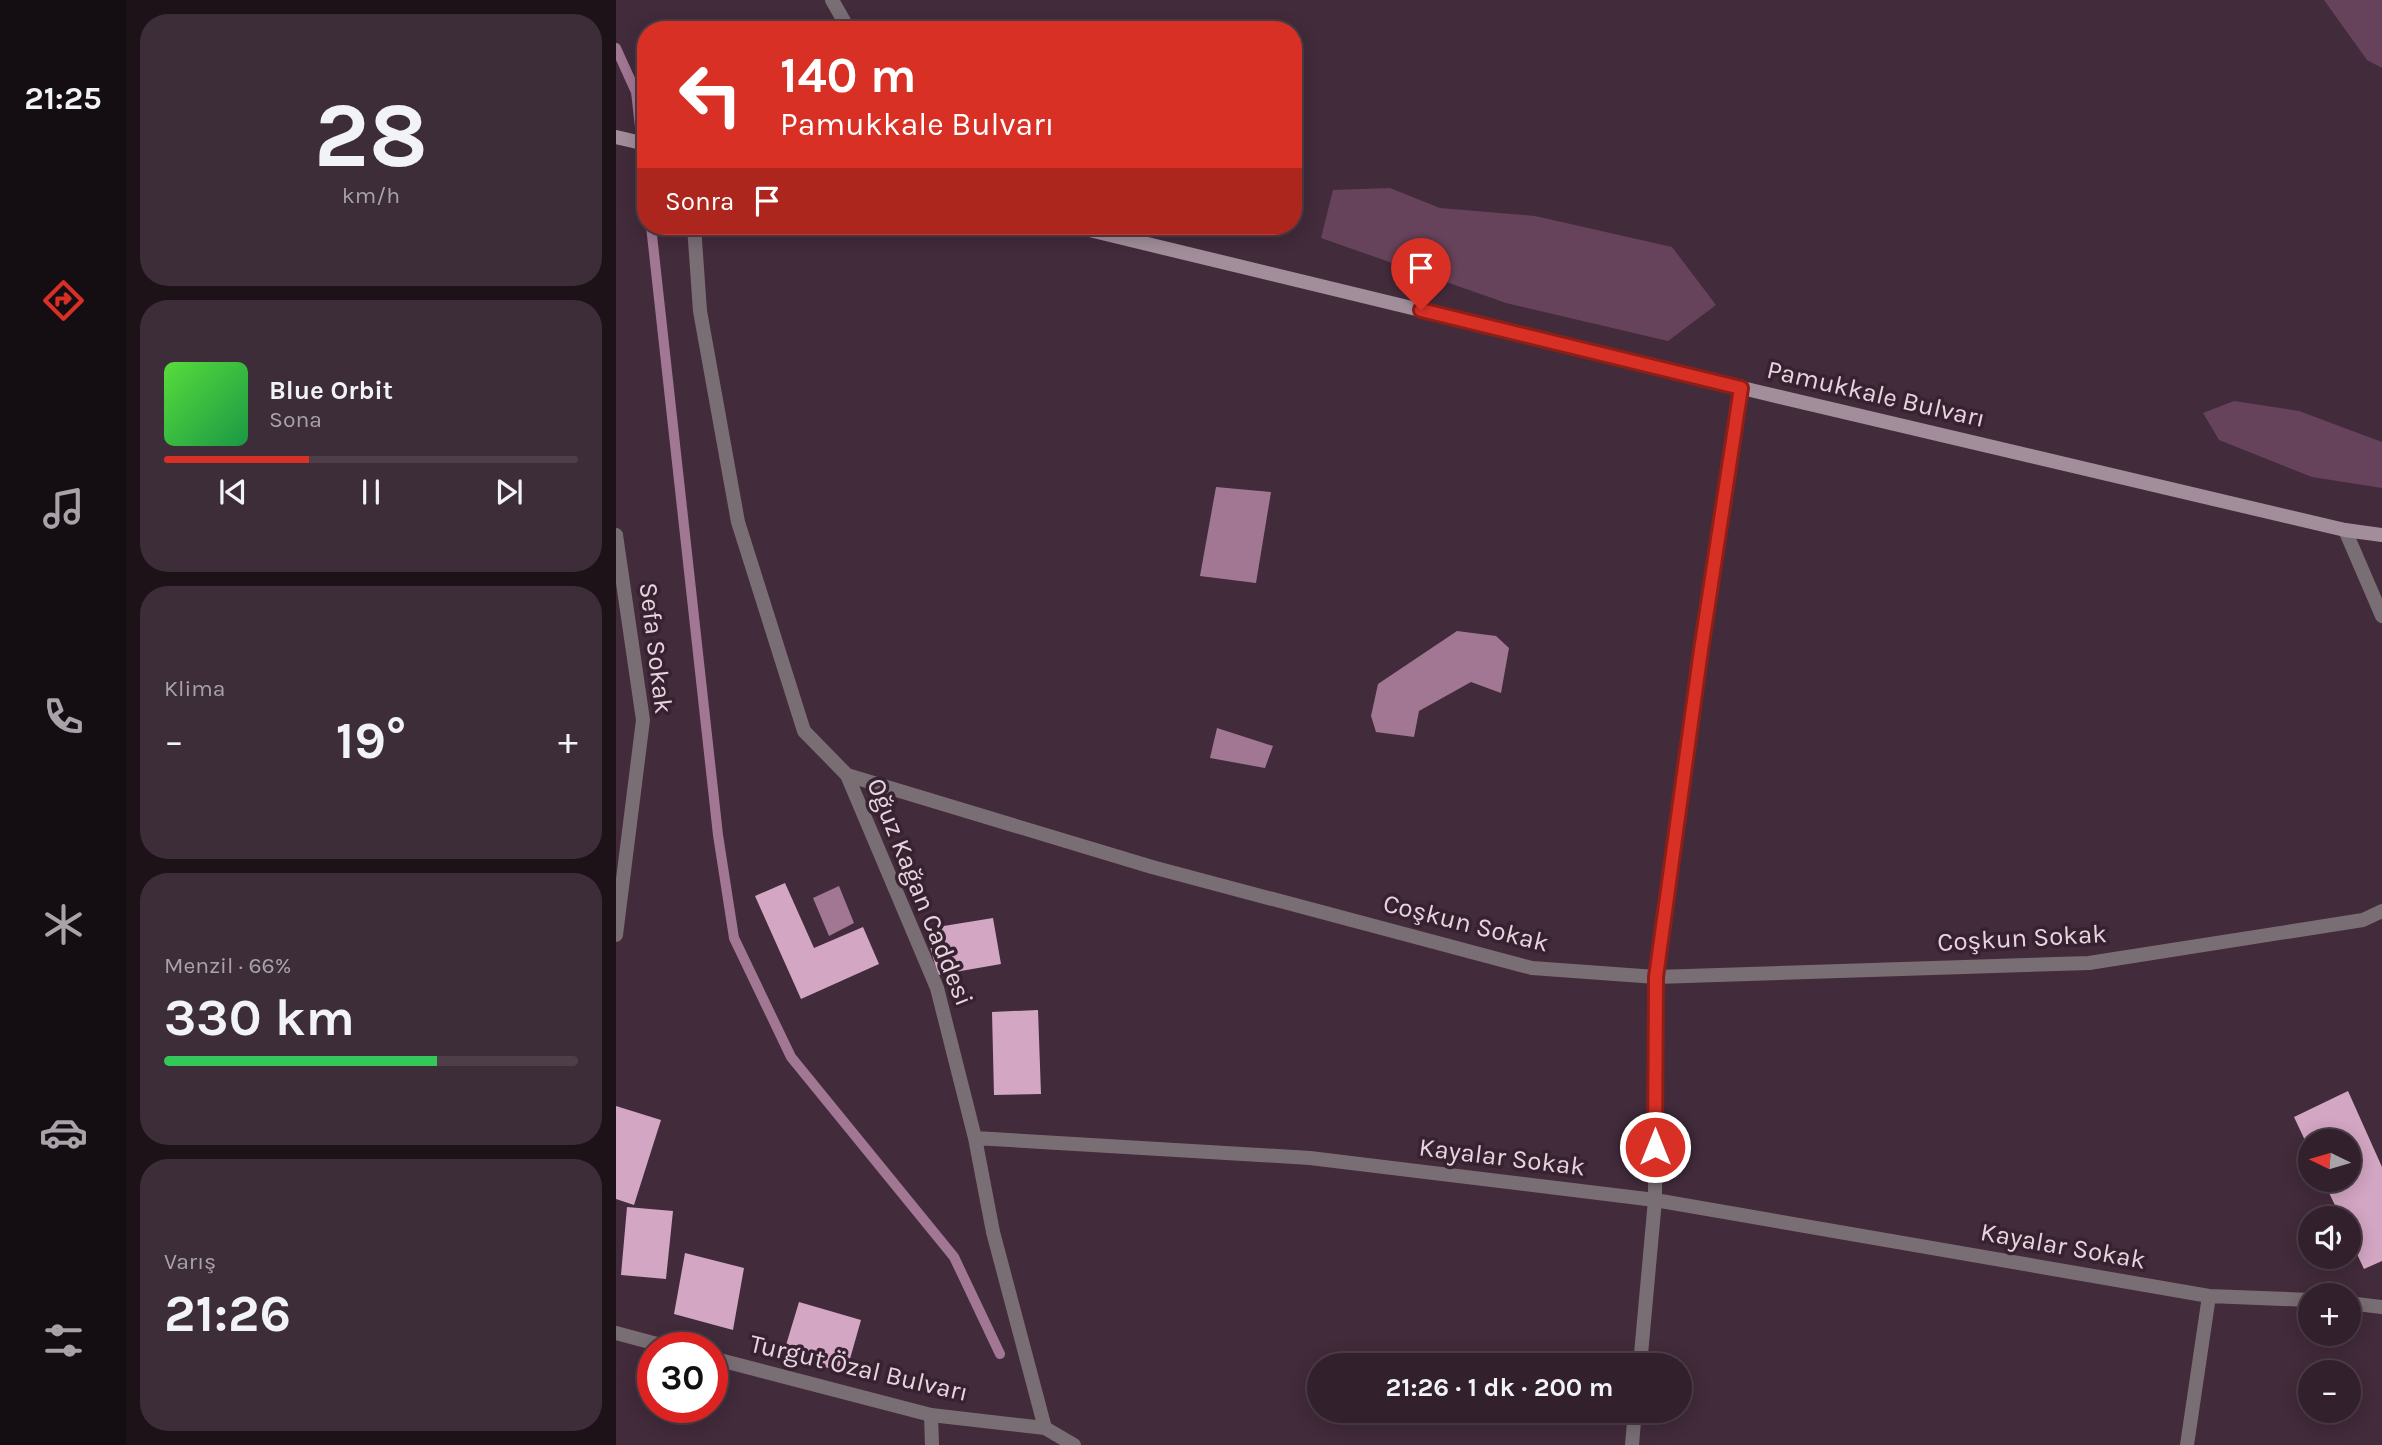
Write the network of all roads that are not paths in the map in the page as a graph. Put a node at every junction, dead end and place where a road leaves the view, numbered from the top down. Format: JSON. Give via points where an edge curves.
{"nodes":[{"id":1,"x":832,"y":0,"type":"edge"},
{"id":2,"x":844,"y":21,"type":"edge"},
{"id":3,"x":616,"y":137,"type":"edge"},
{"id":4,"x":637,"y":142,"type":"edge"},
{"id":5,"x":695,"y":235,"type":"edge"},
{"id":6,"x":1110,"y":235,"type":"edge"},
{"id":7,"x":1741,"y":388,"type":"junction"},
{"id":8,"x":2345,"y":530,"type":"junction"},
{"id":9,"x":616,"y":535,"type":"edge"},
{"id":10,"x":2382,"y":535,"type":"edge"},
{"id":11,"x":2382,"y":616,"type":"edge"},
{"id":12,"x":847,"y":775,"type":"junction"},
{"id":13,"x":2382,"y":911,"type":"edge"},
{"id":14,"x":616,"y":935,"type":"edge"},
{"id":15,"x":1656,"y":977,"type":"junction"},
{"id":16,"x":975,"y":1138,"type":"junction"},
{"id":17,"x":1654,"y":1200,"type":"junction"},
{"id":18,"x":2208,"y":1296,"type":"junction"},
{"id":19,"x":2298,"y":1300,"type":"edge"},
{"id":20,"x":2361,"y":1305,"type":"edge"},
{"id":21,"x":2382,"y":1307,"type":"edge"},
{"id":22,"x":616,"y":1333,"type":"edge"},
{"id":23,"x":637,"y":1339,"type":"edge"},
{"id":24,"x":1641,"y":1353,"type":"edge"},
{"id":25,"x":728,"y":1362,"type":"edge"},
{"id":26,"x":931,"y":1415,"type":"junction"},
{"id":27,"x":1634,"y":1423,"type":"edge"},
{"id":28,"x":1045,"y":1428,"type":"junction"},
{"id":29,"x":932,"y":1445,"type":"edge"},
{"id":30,"x":1074,"y":1445,"type":"edge"},
{"id":31,"x":1632,"y":1445,"type":"edge"},
{"id":32,"x":2187,"y":1445,"type":"edge"}],
"edges":[{"from":1,"to":2,"type":"street"},
{"from":3,"to":4,"type":"main road"},
{"from":5,"to":12,"type":"street","name":"Oğuz Kağan Caddesi","via":[[700,311],[738,522],[804,732]]},
{"from":6,"to":7,"type":"main road","name":"Pamukkale Bulvarı"},
{"from":7,"to":8,"type":"main road","name":"Pamukkale Bulvarı"},
{"from":7,"to":15,"type":"street"},
{"from":8,"to":10,"type":"main road","name":"Pamukkale Bulvarı"},
{"from":8,"to":11,"type":"street"},
{"from":9,"to":14,"type":"street","name":"Sefa Sokak","via":[[643,720]]},
{"from":12,"to":15,"type":"street","name":"Coşkun Sokak","via":[[1152,867],[1532,968]]},
{"from":12,"to":16,"type":"street","name":"Oğuz Kağan Caddesi","via":[[937,988]]},
{"from":13,"to":15,"type":"street","name":"Coşkun Sokak","via":[[2363,920],[2089,963]]},
{"from":15,"to":17,"type":"street"},
{"from":16,"to":17,"type":"street","name":"Kayalar Sokak","via":[[1310,1158]]},
{"from":16,"to":28,"type":"street","name":"Oğuz Kağan Caddesi","via":[[993,1232]]},
{"from":17,"to":18,"type":"street","name":"Kayalar Sokak"},
{"from":17,"to":24,"type":"street"},
{"from":18,"to":19,"type":"street","name":"Kayalar Sokak"},
{"from":18,"to":32,"type":"street"},
{"from":20,"to":21,"type":"street"},
{"from":22,"to":23,"type":"street"},
{"from":25,"to":26,"type":"street","name":"Turgut Özal Bulvarı"},
{"from":26,"to":28,"type":"street","name":"Turgut Özal Bulvarı"},
{"from":26,"to":29,"type":"street"},
{"from":27,"to":31,"type":"street"},
{"from":28,"to":30,"type":"street","name":"Turgut Özal Bulvarı"}]}
